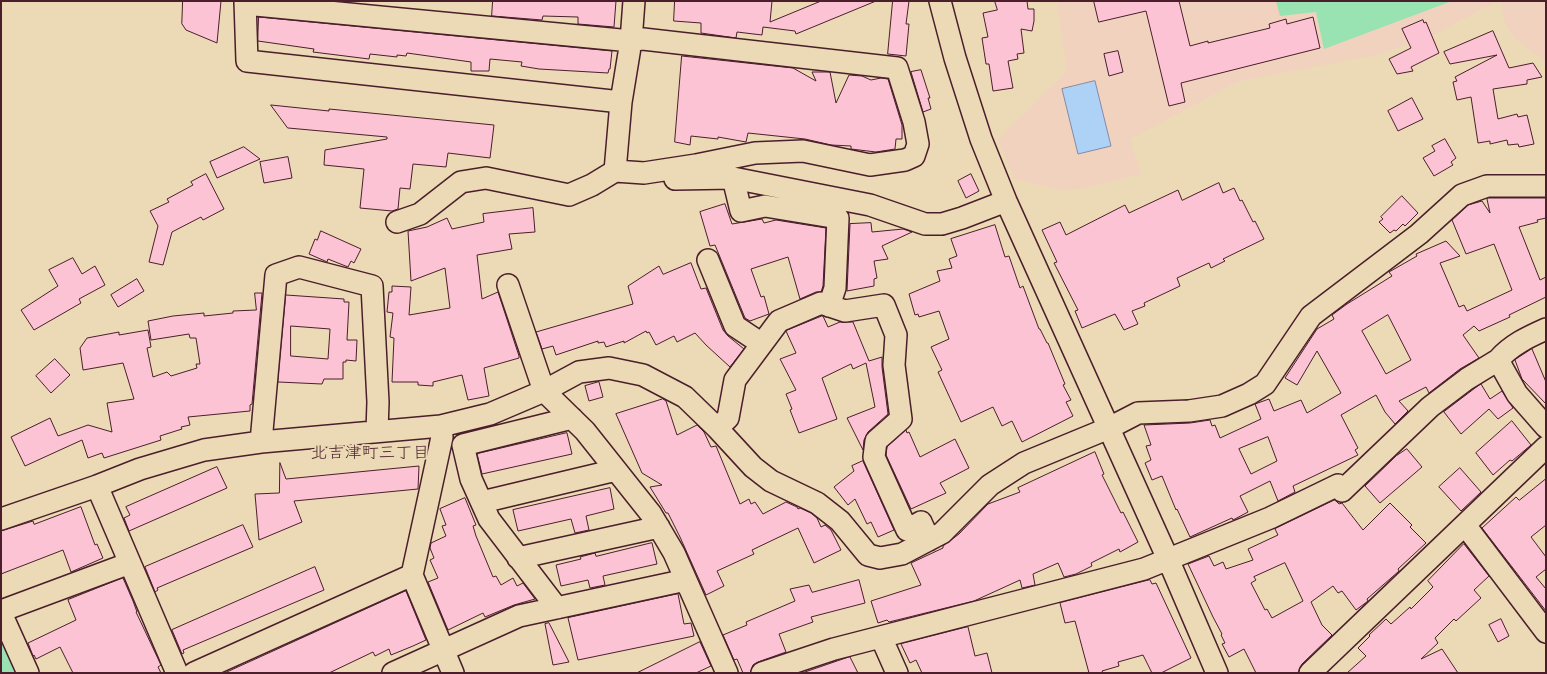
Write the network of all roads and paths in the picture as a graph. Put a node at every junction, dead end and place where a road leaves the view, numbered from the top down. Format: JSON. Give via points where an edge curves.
{"nodes":[{"id":1,"x":634,"y":1,"type":"edge"},
{"id":2,"x":940,"y":1,"type":"edge"},
{"id":3,"x":245,"y":2,"type":"edge"},
{"id":4,"x":631,"y":42,"type":"junction"},
{"id":5,"x":621,"y":102,"type":"junction"},
{"id":6,"x":664,"y":170,"type":"junction"},
{"id":7,"x":616,"y":171,"type":"junction"},
{"id":8,"x":733,"y":178,"type":"junction"},
{"id":9,"x":1546,"y":186,"type":"edge"},
{"id":10,"x":1006,"y":201,"type":"junction"},
{"id":11,"x":397,"y":222,"type":"dead end"},
{"id":12,"x":708,"y":260,"type":"dead end"},
{"id":13,"x":508,"y":285,"type":"dead end"},
{"id":14,"x":829,"y":306,"type":"junction"},
{"id":15,"x":1546,"y":329,"type":"edge"},
{"id":16,"x":762,"y":344,"type":"junction"},
{"id":17,"x":1498,"y":360,"type":"junction"},
{"id":18,"x":544,"y":391,"type":"junction"},
{"id":19,"x":572,"y":418,"type":"junction"},
{"id":20,"x":440,"y":426,"type":"junction"},
{"id":21,"x":1546,"y":427,"type":"edge"},
{"id":22,"x":717,"y":428,"type":"junction"},
{"id":23,"x":1109,"y":428,"type":"junction"},
{"id":24,"x":377,"y":431,"type":"junction"},
{"id":25,"x":261,"y":442,"type":"junction"},
{"id":26,"x":1546,"y":447,"type":"edge"},
{"id":27,"x":616,"y":470,"type":"junction"},
{"id":28,"x":97,"y":486,"type":"junction"},
{"id":29,"x":482,"y":502,"type":"junction"},
{"id":30,"x":1,"y":519,"type":"edge"},
{"id":31,"x":1465,"y":525,"type":"junction"},
{"id":32,"x":659,"y":527,"type":"junction"},
{"id":33,"x":929,"y":540,"type":"junction"},
{"id":34,"x":518,"y":558,"type":"junction"},
{"id":35,"x":1168,"y":559,"type":"junction"},
{"id":36,"x":130,"y":563,"type":"junction"},
{"id":37,"x":412,"y":575,"type":"junction"},
{"id":38,"x":686,"y":580,"type":"junction"},
{"id":39,"x":557,"y":608,"type":"junction"},
{"id":40,"x":1,"y":612,"type":"edge"},
{"id":41,"x":1546,"y":632,"type":"edge"},
{"id":42,"x":881,"y":637,"type":"junction"},
{"id":43,"x":444,"y":651,"type":"junction"},
{"id":44,"x":28,"y":673,"type":"edge"},
{"id":45,"x":177,"y":673,"type":"edge"},
{"id":46,"x":194,"y":673,"type":"edge"},
{"id":47,"x":393,"y":673,"type":"edge"},
{"id":48,"x":453,"y":673,"type":"edge"},
{"id":49,"x":727,"y":673,"type":"edge"},
{"id":50,"x":762,"y":673,"type":"edge"},
{"id":51,"x":898,"y":673,"type":"edge"},
{"id":52,"x":1217,"y":673,"type":"edge"},
{"id":53,"x":1310,"y":673,"type":"edge"}],
"edges":[{"from":1,"to":4,"type":"street"},
{"from":2,"to":10,"type":"street","via":[[981,139]]},
{"from":3,"to":4,"type":"street"},
{"from":3,"to":5,"type":"street","via":[[247,62]]},
{"from":4,"to":5,"type":"street"},
{"from":4,"to":6,"type":"street","via":[[643,39],[897,68],[914,122],[918,144],[914,156],[905,160],[870,165],[803,152],[755,153]]},
{"from":5,"to":7,"type":"street"},
{"from":6,"to":7,"type":"street","via":[[644,173]]},
{"from":6,"to":8,"type":"street","via":[[665,179]]},
{"from":7,"to":11,"type":"street","via":[[592,185],[569,194],[486,178],[461,182],[420,214]]},
{"from":8,"to":10,"type":"street","via":[[870,205],[925,224],[942,224]]},
{"from":8,"to":14,"type":"street","via":[[741,211],[765,206],[838,218],[835,288]]},
{"from":9,"to":23,"type":"street","via":[[1487,186],[1462,196],[1419,234],[1311,316],[1265,384],[1249,394],[1222,406],[1189,411],[1138,413]]},
{"from":10,"to":23,"type":"street"},
{"from":12,"to":16,"type":"street","via":[[735,326]]},
{"from":13,"to":18,"type":"street"},
{"from":14,"to":16,"type":"street","via":[[822,303],[780,321]]},
{"from":14,"to":33,"type":"street","via":[[845,311],[884,305],[896,334],[894,365],[901,419],[876,441],[874,457],[907,530],[921,522]]},
{"from":15,"to":17,"type":"street","via":[[1507,349]]},
{"from":16,"to":22,"type":"street","via":[[735,380],[728,418]]},
{"from":17,"to":21,"type":"street","via":[[1517,394]]},
{"from":17,"to":35,"type":"street","via":[[1430,407],[1342,491],[1338,485],[1270,518]]},
{"from":18,"to":19,"type":"street"},
{"from":18,"to":20,"type":"street","via":[[490,414]]},
{"from":18,"to":22,"type":"street","via":[[579,372],[609,368],[643,375],[685,397]]},
{"from":19,"to":27,"type":"street"},
{"from":19,"to":29,"type":"street","via":[[463,445],[471,479]]},
{"from":20,"to":24,"type":"street"},
{"from":20,"to":37,"type":"street","via":[[442,436]]},
{"from":22,"to":33,"type":"street","via":[[753,467],[771,481],[817,503],[840,521],[868,555],[880,558],[902,554]]},
{"from":23,"to":33,"type":"street","via":[[1024,463],[990,485],[942,533]]},
{"from":23,"to":35,"type":"street"},
{"from":24,"to":25,"type":"street"},
{"from":24,"to":25,"type":"street","via":[[372,286],[299,267],[276,275]]},
{"from":25,"to":28,"type":"street","via":[[204,450],[140,469]]},
{"from":26,"to":31,"type":"street"},
{"from":27,"to":29,"type":"street"},
{"from":27,"to":32,"type":"street"},
{"from":28,"to":30,"type":"street"},
{"from":28,"to":36,"type":"street"},
{"from":29,"to":34,"type":"street","via":[[489,519]]},
{"from":31,"to":41,"type":"street"},
{"from":31,"to":53,"type":"street"},
{"from":32,"to":34,"type":"street"},
{"from":32,"to":38,"type":"street"},
{"from":34,"to":39,"type":"street"},
{"from":35,"to":42,"type":"street","via":[[1144,569]]},
{"from":35,"to":52,"type":"street"},
{"from":36,"to":40,"type":"street"},
{"from":36,"to":45,"type":"street"},
{"from":37,"to":43,"type":"street"},
{"from":37,"to":46,"type":"street"},
{"from":38,"to":39,"type":"street"},
{"from":38,"to":49,"type":"street"},
{"from":39,"to":43,"type":"street","via":[[519,616]]},
{"from":40,"to":44,"type":"street"},
{"from":42,"to":50,"type":"street","via":[[834,649]]},
{"from":42,"to":51,"type":"street"},
{"from":43,"to":47,"type":"street"},
{"from":43,"to":48,"type":"street"}]}
